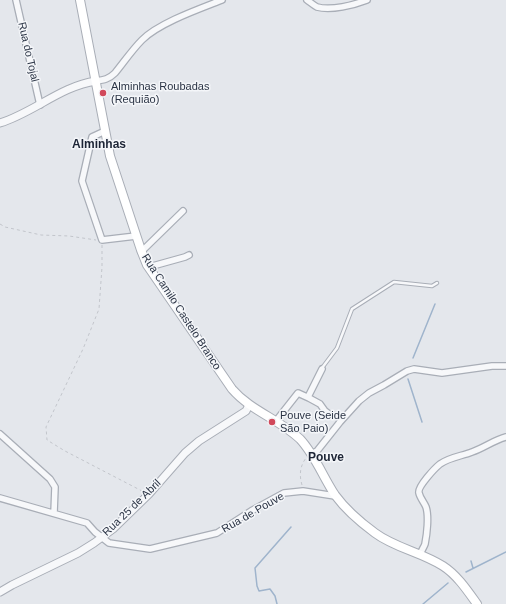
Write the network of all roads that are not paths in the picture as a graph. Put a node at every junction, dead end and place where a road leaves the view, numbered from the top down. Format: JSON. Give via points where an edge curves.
{"nodes":[{"id":1,"x":16,"y":0,"type":"edge"},
{"id":2,"x":80,"y":0,"type":"edge"},
{"id":3,"x":222,"y":0,"type":"edge"},
{"id":4,"x":306,"y":0,"type":"edge"},
{"id":5,"x":367,"y":0,"type":"edge"},
{"id":6,"x":96,"y":81,"type":"junction"},
{"id":7,"x":40,"y":105,"type":"junction"},
{"id":8,"x":0,"y":123,"type":"edge"},
{"id":9,"x":105,"y":131,"type":"junction"},
{"id":10,"x":183,"y":211,"type":"dead end"},
{"id":11,"x":136,"y":236,"type":"junction"},
{"id":12,"x":141,"y":252,"type":"junction"},
{"id":13,"x":189,"y":255,"type":"dead end"},
{"id":14,"x":149,"y":268,"type":"junction"},
{"id":15,"x":436,"y":283,"type":"dead end"},
{"id":16,"x":506,"y":366,"type":"edge"},
{"id":17,"x":322,"y":369,"type":"joint"},
{"id":18,"x":308,"y":397,"type":"junction"},
{"id":19,"x":249,"y":405,"type":"junction"},
{"id":20,"x":342,"y":420,"type":"junction"},
{"id":21,"x":276,"y":421,"type":"junction"},
{"id":22,"x":0,"y":434,"type":"edge"},
{"id":23,"x":506,"y":437,"type":"edge"},
{"id":24,"x":312,"y":454,"type":"junction"},
{"id":25,"x":335,"y":496,"type":"junction"},
{"id":26,"x":0,"y":498,"type":"edge"},
{"id":27,"x":54,"y":513,"type":"junction"},
{"id":28,"x":102,"y":538,"type":"junction"},
{"id":29,"x":420,"y":555,"type":"junction"},
{"id":30,"x":0,"y":592,"type":"edge"},
{"id":31,"x":477,"y":604,"type":"edge"}],
"edges":[{"from":1,"to":7,"type":"street","name":"Rua do Tojal"},
{"from":2,"to":6,"type":"main road","name":"Rua Camilo Castelo Branco"},
{"from":3,"to":6,"type":"street","via":[[167,23],[151,33],[110,78]]},
{"from":4,"to":5,"type":"street","via":[[316,6],[328,8]]},
{"from":6,"to":7,"type":"street","via":[[76,86]]},
{"from":6,"to":9,"type":"main road","name":"Rua Camilo Castelo Branco"},
{"from":7,"to":8,"type":"street"},
{"from":9,"to":11,"type":"main road","name":"Rua Camilo Castelo Branco","via":[[110,156]]},
{"from":9,"to":11,"type":"street","via":[[92,137],[82,180],[102,240]]},
{"from":10,"to":12,"type":"street"},
{"from":11,"to":12,"type":"main road","name":"Rua Camilo Castelo Branco"},
{"from":12,"to":14,"type":"main road","name":"Rua Camilo Castelo Branco"},
{"from":13,"to":14,"type":"street"},
{"from":14,"to":19,"type":"main road","name":"Rua Camilo Castelo Branco","via":[[229,385]]},
{"from":15,"to":17,"type":"lane","via":[[432,286],[394,282],[352,309],[338,348]]},
{"from":16,"to":20,"type":"street","via":[[442,372],[414,369],[407,371],[369,393]]},
{"from":17,"to":18,"type":"street"},
{"from":18,"to":20,"type":"street","via":[[320,404],[329,414]]},
{"from":18,"to":21,"type":"street","via":[[298,393]]},
{"from":19,"to":21,"type":"main road","name":"Rua Camilo Castelo Branco"},
{"from":19,"to":28,"type":"street","name":"Rua 25 de Abril","via":[[246,411],[185,453],[149,494]]},
{"from":20,"to":24,"type":"street"},
{"from":21,"to":24,"type":"main road","name":"Rua Camilo Castelo Branco","via":[[301,440]]},
{"from":22,"to":27,"type":"street","via":[[53,483]]},
{"from":23,"to":29,"type":"street","via":[[440,464],[424,481],[419,493],[428,514],[427,531]]},
{"from":24,"to":25,"type":"main road","name":"Rua Camilo Castelo Branco"},
{"from":25,"to":28,"type":"street","name":"Rua de Pouve","via":[[303,491],[284,493],[217,533],[150,549],[109,544]]},
{"from":25,"to":29,"type":"main road","name":"Rua Camilo Castelo Branco","via":[[349,512],[375,533],[396,546]]},
{"from":26,"to":27,"type":"street"},
{"from":27,"to":28,"type":"street","via":[[87,523]]},
{"from":28,"to":30,"type":"street","name":"Rua 25 de Abril","via":[[78,553]]},
{"from":29,"to":31,"type":"main road","name":"Rua Camilo Castelo Branco","via":[[451,572]]}]}
